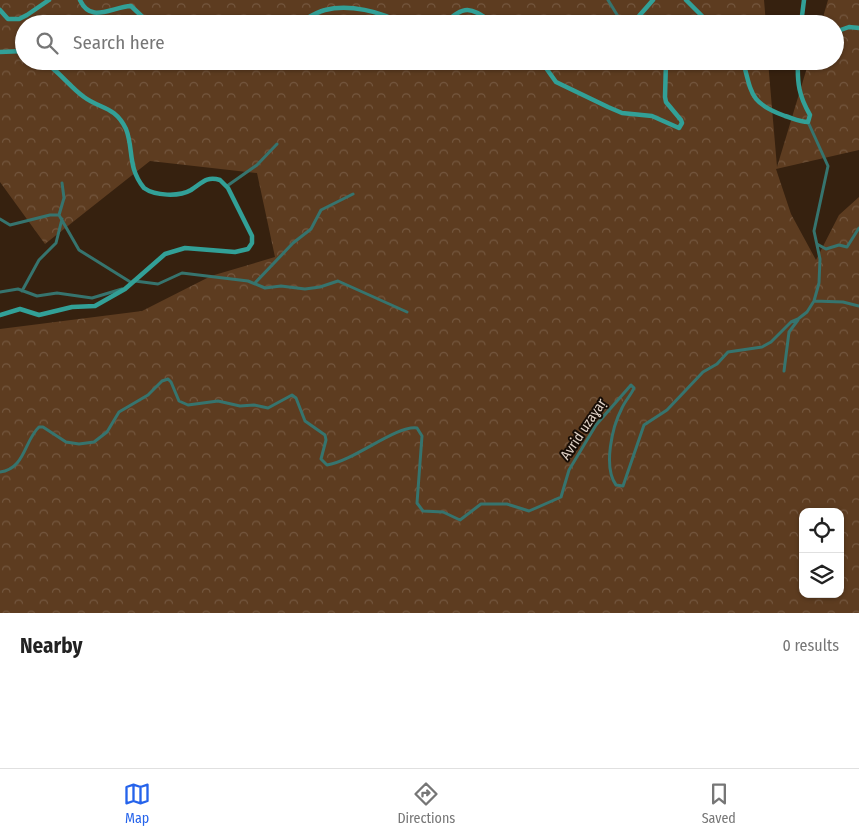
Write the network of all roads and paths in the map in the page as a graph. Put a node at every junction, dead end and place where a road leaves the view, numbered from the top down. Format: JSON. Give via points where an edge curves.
{"nodes":[{"id":1,"x":49,"y":0,"type":"edge"},
{"id":2,"x":80,"y":0,"type":"edge"},
{"id":3,"x":608,"y":0,"type":"edge"},
{"id":4,"x":652,"y":0,"type":"edge"},
{"id":5,"x":686,"y":0,"type":"edge"},
{"id":6,"x":804,"y":0,"type":"edge"},
{"id":7,"x":0,"y":10,"type":"edge"},
{"id":8,"x":25,"y":15,"type":"edge"},
{"id":9,"x":140,"y":15,"type":"edge"},
{"id":10,"x":314,"y":15,"type":"edge"},
{"id":11,"x":386,"y":15,"type":"edge"},
{"id":12,"x":454,"y":15,"type":"edge"},
{"id":13,"x":480,"y":15,"type":"edge"},
{"id":14,"x":617,"y":15,"type":"edge"},
{"id":15,"x":641,"y":15,"type":"edge"},
{"id":16,"x":701,"y":15,"type":"edge"},
{"id":17,"x":803,"y":15,"type":"edge"},
{"id":18,"x":15,"y":19,"type":"edge"},
{"id":19,"x":859,"y":28,"type":"edge"},
{"id":20,"x":844,"y":29,"type":"edge"},
{"id":21,"x":15,"y":51,"type":"edge"},
{"id":22,"x":0,"y":52,"type":"edge"},
{"id":23,"x":56,"y":70,"type":"edge"},
{"id":24,"x":547,"y":70,"type":"edge"},
{"id":25,"x":666,"y":70,"type":"edge"},
{"id":26,"x":745,"y":70,"type":"edge"},
{"id":27,"x":798,"y":70,"type":"edge"},
{"id":28,"x":808,"y":122,"type":"junction"},
{"id":29,"x":278,"y":144,"type":"dead end"},
{"id":30,"x":62,"y":183,"type":"dead end"},
{"id":31,"x":226,"y":186,"type":"junction"},
{"id":32,"x":353,"y":194,"type":"dead end"},
{"id":33,"x":59,"y":215,"type":"junction"},
{"id":34,"x":0,"y":219,"type":"edge"},
{"id":35,"x":62,"y":219,"type":"junction"},
{"id":36,"x":859,"y":228,"type":"edge"},
{"id":37,"x":817,"y":244,"type":"junction"},
{"id":38,"x":134,"y":282,"type":"junction"},
{"id":39,"x":255,"y":283,"type":"junction"},
{"id":40,"x":125,"y":289,"type":"junction"},
{"id":41,"x":22,"y":291,"type":"junction"},
{"id":42,"x":0,"y":292,"type":"edge"},
{"id":43,"x":814,"y":301,"type":"junction"},
{"id":44,"x":859,"y":306,"type":"edge"},
{"id":45,"x":407,"y":312,"type":"dead end"},
{"id":46,"x":0,"y":315,"type":"edge"},
{"id":47,"x":798,"y":319,"type":"junction"},
{"id":48,"x":784,"y":371,"type":"dead end"},
{"id":49,"x":0,"y":472,"type":"edge"}],
"edges":[{"from":1,"to":8,"type":"street"},
{"from":2,"to":9,"type":"street","via":[[93,14],[131,6]]},
{"from":3,"to":14,"type":"street"},
{"from":4,"to":15,"type":"street"},
{"from":5,"to":16,"type":"street"},
{"from":6,"to":17,"type":"street"},
{"from":7,"to":18,"type":"street","via":[[8,19]]},
{"from":10,"to":11,"type":"street","via":[[333,8]]},
{"from":12,"to":13,"type":"street","via":[[466,9]]},
{"from":19,"to":20,"type":"street"},
{"from":21,"to":22,"type":"street"},
{"from":23,"to":31,"type":"street","via":[[85,98],[101,104],[117,116],[126,130],[135,174],[147,190],[161,194],[184,193],[209,178],[220,180]]},
{"from":24,"to":25,"type":"street","via":[[556,82],[608,108],[652,116],[679,128],[682,123],[666,102]]},
{"from":26,"to":28,"type":"street","via":[[756,101],[769,110]]},
{"from":27,"to":28,"type":"street","via":[[797,84],[810,115]]},
{"from":28,"to":37,"type":"street","via":[[828,166],[814,226]]},
{"from":29,"to":31,"type":"street","via":[[257,165]]},
{"from":30,"to":33,"type":"street","via":[[64,198]]},
{"from":31,"to":38,"type":"street","via":[[252,236],[251,246],[235,252],[185,248],[171,251],[160,256]]},
{"from":32,"to":39,"type":"street","via":[[321,210],[311,229]]},
{"from":33,"to":34,"type":"street","via":[[10,224]]},
{"from":33,"to":35,"type":"street"},
{"from":35,"to":38,"type":"street","via":[[79,250]]},
{"from":35,"to":41,"type":"street","via":[[56,243],[39,260]]},
{"from":36,"to":37,"type":"street","via":[[848,247],[839,245],[826,249]]},
{"from":37,"to":43,"type":"street","via":[[820,259]]},
{"from":38,"to":39,"type":"street","via":[[158,284],[182,273]]},
{"from":38,"to":40,"type":"street"},
{"from":39,"to":45,"type":"street","via":[[265,288],[305,289],[320,288],[338,280]]},
{"from":40,"to":41,"type":"street","via":[[92,298],[57,293],[37,296]]},
{"from":40,"to":46,"type":"street","via":[[95,306],[72,307],[40,315],[20,309]]},
{"from":41,"to":42,"type":"street"},
{"from":43,"to":44,"type":"street"},
{"from":43,"to":47,"type":"street","name":"Avrid uzaɣaṛ"},
{"from":47,"to":48,"type":"street","via":[[789,332]]},
{"from":47,"to":49,"type":"street","name":"Avrid uzaɣaṛ","via":[[762,347],[729,351],[703,372],[667,410],[644,425],[626,482],[620,486],[614,481],[610,460],[618,418],[634,388],[629,386],[596,425],[569,470],[561,497],[529,511],[507,504],[480,504],[460,520],[443,512],[423,511],[417,503],[422,436],[417,428],[389,437],[348,460],[327,465],[321,459],[325,435],[305,421],[292,395],[268,408],[218,401],[188,405],[179,401],[168,380],[118,412],[107,432],[94,442],[66,442],[39,427],[16,464]]}]}
